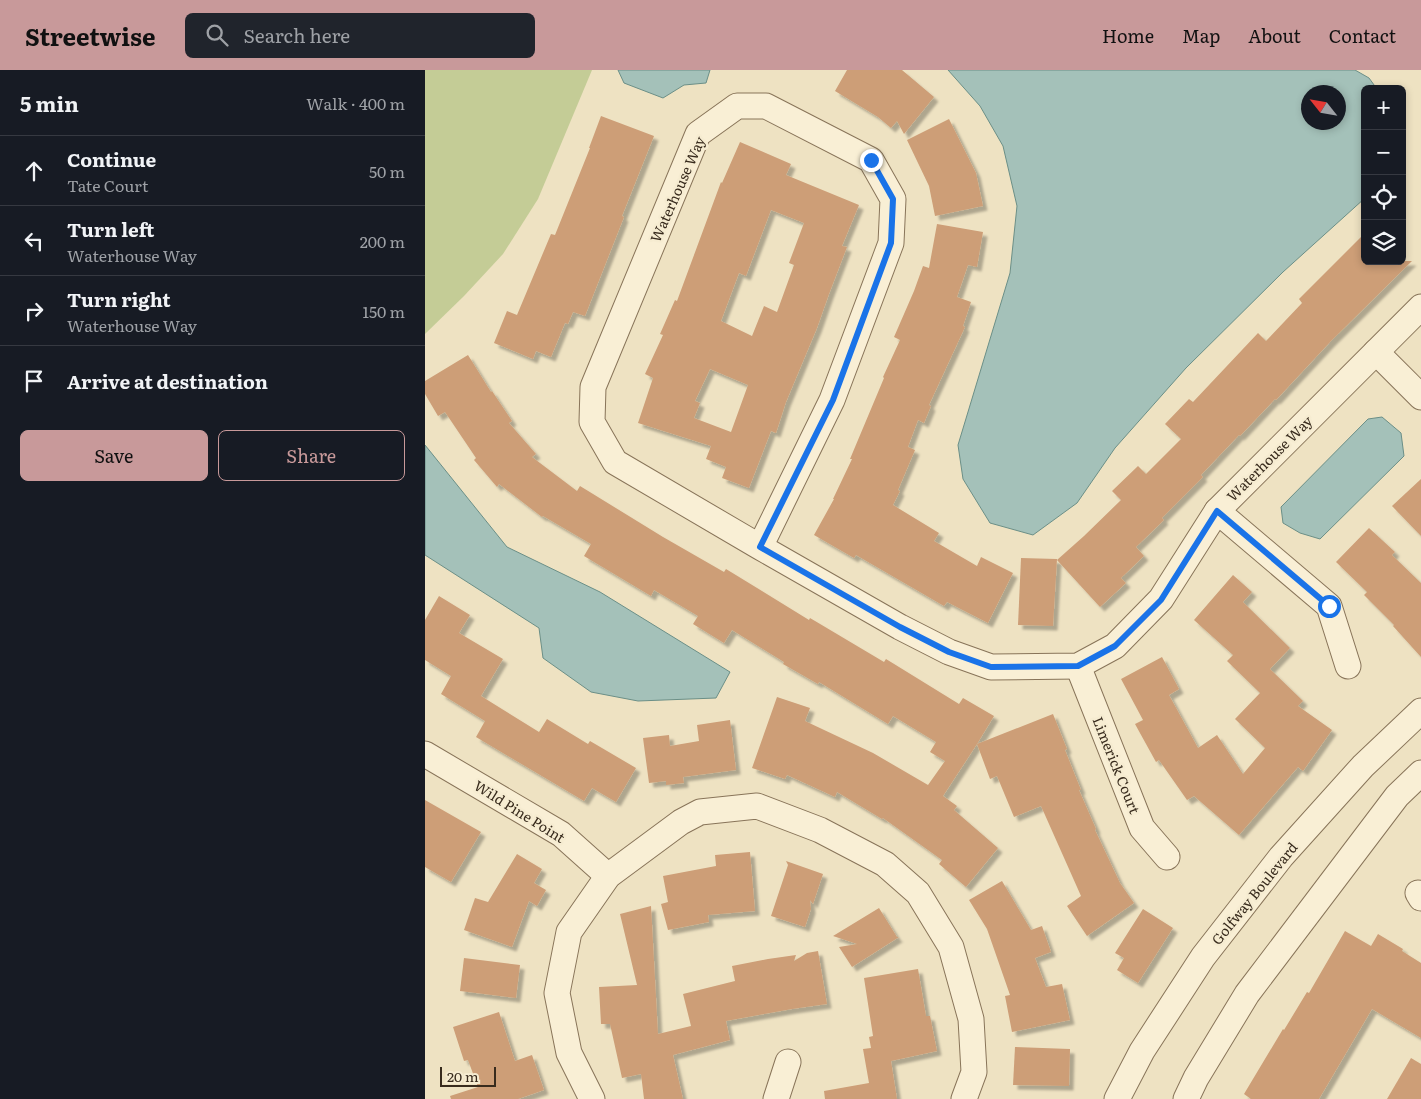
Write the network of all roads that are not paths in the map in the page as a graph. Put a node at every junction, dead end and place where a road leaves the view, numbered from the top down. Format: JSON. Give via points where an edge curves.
{"nodes":[{"id":1,"x":1421,"y":307,"type":"edge"},
{"id":2,"x":1376,"y":352,"type":"junction"},
{"id":3,"x":1421,"y":397,"type":"edge"},
{"id":4,"x":1217,"y":511,"type":"junction"},
{"id":5,"x":760,"y":547,"type":"junction"},
{"id":6,"x":1078,"y":666,"type":"junction"},
{"id":7,"x":1348,"y":666,"type":"dead end"},
{"id":8,"x":1421,"y":711,"type":"edge"},
{"id":9,"x":425,"y":754,"type":"edge"},
{"id":10,"x":1421,"y":772,"type":"edge"},
{"id":11,"x":1167,"y":857,"type":"dead end"},
{"id":12,"x":608,"y":876,"type":"junction"},
{"id":13,"x":788,"y":1062,"type":"dead end"},
{"id":14,"x":592,"y":1099,"type":"edge"},
{"id":15,"x":776,"y":1099,"type":"edge"},
{"id":16,"x":964,"y":1099,"type":"edge"},
{"id":17,"x":1117,"y":1099,"type":"edge"},
{"id":18,"x":1186,"y":1099,"type":"edge"}],
"edges":[{"from":1,"to":2,"type":"street","name":"Waterhouse Way"},
{"from":2,"to":3,"type":"street"},
{"from":2,"to":4,"type":"street","name":"Waterhouse Way"},
{"from":4,"to":6,"type":"street","name":"Waterhouse Way","via":[[1161,600],[1115,646]]},
{"from":4,"to":7,"type":"street","via":[[1329,606]]},
{"from":5,"to":5,"type":"street","name":"Waterhouse Way","via":[[615,462],[592,422],[593,387],[698,134],[737,106],[767,106],[871,160],[893,199],[891,243],[833,400]]},
{"from":5,"to":6,"type":"street","name":"Waterhouse Way","via":[[949,652],[991,667]]},
{"from":6,"to":11,"type":"street","name":"Limerick Court","via":[[1142,828]]},
{"from":8,"to":17,"type":"street","name":"Golfway Boulevard","via":[[1363,766],[1281,857],[1203,957],[1142,1051]]},
{"from":9,"to":12,"type":"street","name":"Wild Pine Point","via":[[561,834]]},
{"from":10,"to":18,"type":"street","via":[[1397,796],[1247,994]]},
{"from":12,"to":14,"type":"street","via":[[569,932],[557,993],[569,1053]]},
{"from":12,"to":16,"type":"street","via":[[681,822],[700,812],[757,806],[820,830],[885,864],[917,893],[951,947],[971,1019],[974,1072]]},
{"from":13,"to":15,"type":"street"}]}
